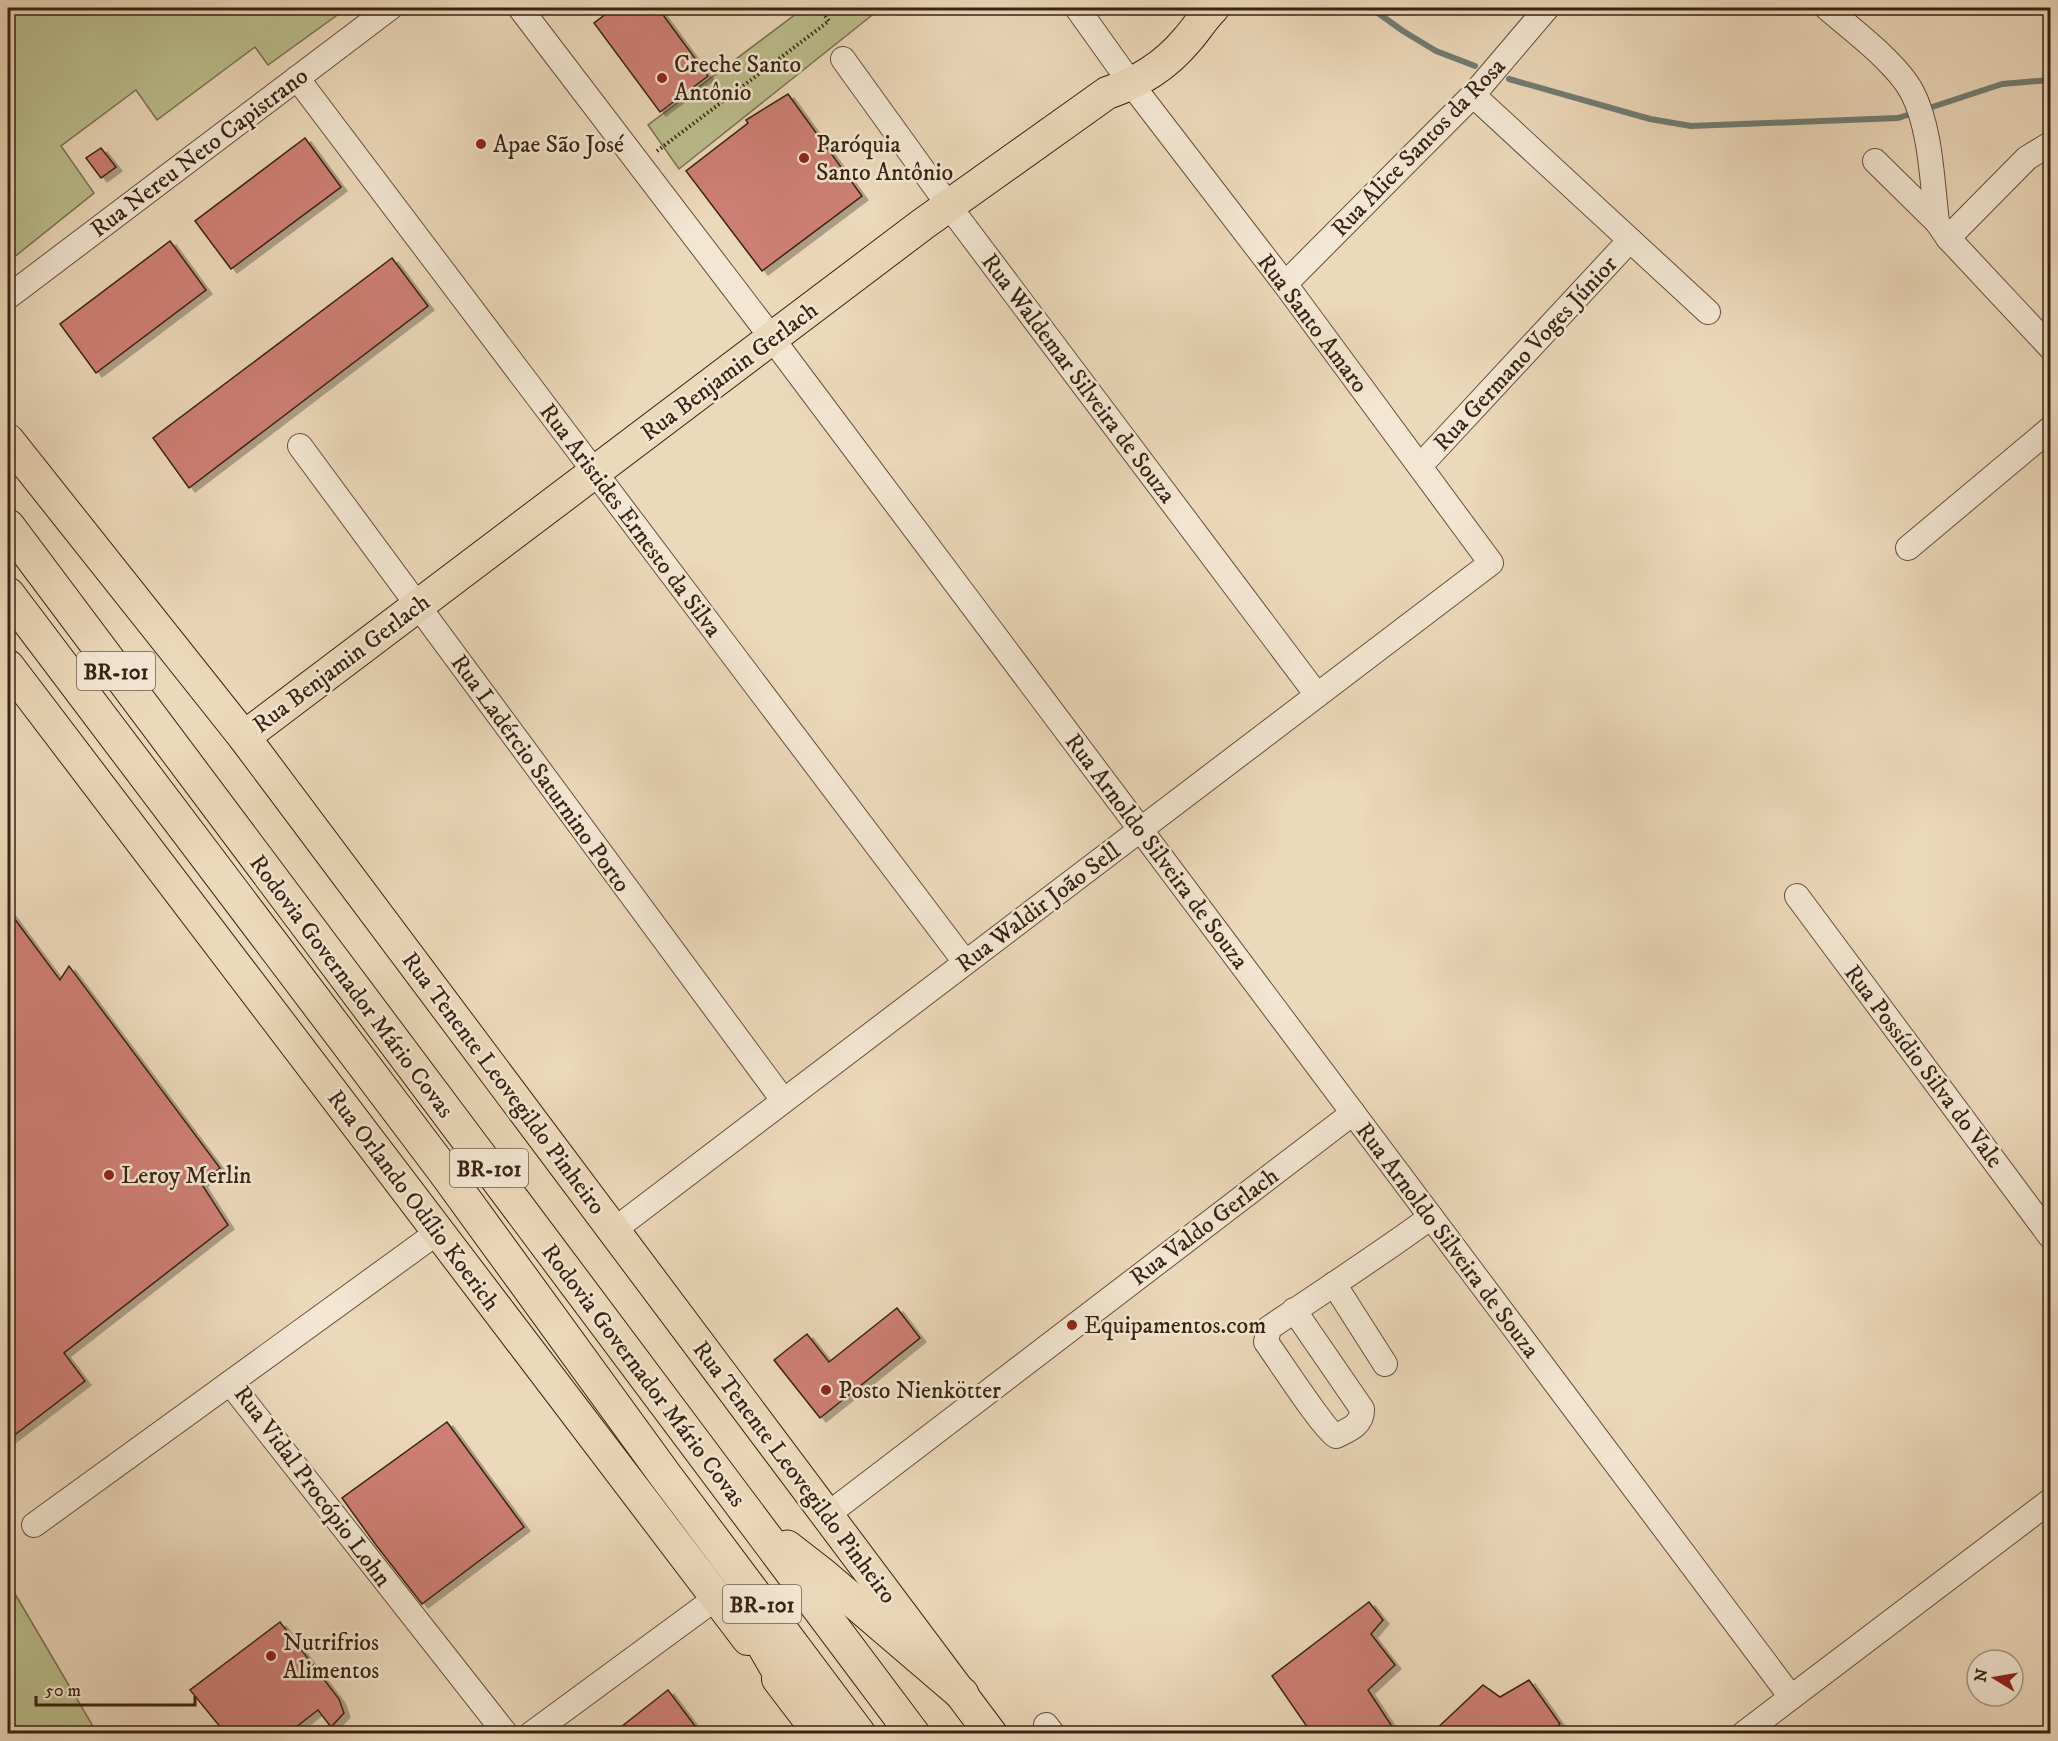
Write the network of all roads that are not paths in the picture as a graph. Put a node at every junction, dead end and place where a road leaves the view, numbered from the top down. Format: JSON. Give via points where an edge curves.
{"nodes":[{"id":1,"x":390,"y":8,"type":"edge"},
{"id":2,"x":520,"y":8,"type":"edge"},
{"id":3,"x":1077,"y":8,"type":"edge"},
{"id":4,"x":1213,"y":8,"type":"edge"},
{"id":5,"x":1548,"y":8,"type":"edge"},
{"id":6,"x":1834,"y":10,"type":"edge"},
{"id":7,"x":843,"y":59,"type":"dead end"},
{"id":8,"x":297,"y":78,"type":"junction"},
{"id":9,"x":1132,"y":85,"type":"junction"},
{"id":10,"x":1473,"y":95,"type":"junction"},
{"id":11,"x":2050,"y":144,"type":"edge"},
{"id":12,"x":1875,"y":160,"type":"dead end"},
{"id":13,"x":950,"y":206,"type":"junction"},
{"id":14,"x":1942,"y":230,"type":"junction"},
{"id":15,"x":1630,"y":240,"type":"junction"},
{"id":16,"x":1285,"y":284,"type":"junction"},
{"id":17,"x":8,"y":297,"type":"edge"},
{"id":18,"x":1708,"y":312,"type":"dead end"},
{"id":19,"x":772,"y":339,"type":"junction"},
{"id":20,"x":2050,"y":347,"type":"edge"},
{"id":21,"x":2050,"y":429,"type":"edge"},
{"id":22,"x":8,"y":440,"type":"edge"},
{"id":23,"x":300,"y":446,"type":"dead end"},
{"id":24,"x":1420,"y":466,"type":"junction"},
{"id":25,"x":595,"y":472,"type":"junction"},
{"id":26,"x":8,"y":526,"type":"edge"},
{"id":27,"x":1908,"y":548,"type":"dead end"},
{"id":28,"x":1491,"y":562,"type":"joint"},
{"id":29,"x":8,"y":594,"type":"edge"},
{"id":30,"x":417,"y":606,"type":"junction"},
{"id":31,"x":8,"y":666,"type":"edge"},
{"id":32,"x":1317,"y":695,"type":"junction"},
{"id":33,"x":244,"y":737,"type":"junction"},
{"id":34,"x":1140,"y":829,"type":"junction"},
{"id":35,"x":1797,"y":896,"type":"dead end"},
{"id":36,"x":965,"y":962,"type":"junction"},
{"id":37,"x":783,"y":1100,"type":"junction"},
{"id":38,"x":1353,"y":1113,"type":"junction"},
{"id":39,"x":1431,"y":1218,"type":"junction"},
{"id":40,"x":614,"y":1230,"type":"junction"},
{"id":41,"x":438,"y":1232,"type":"junction"},
{"id":42,"x":2050,"y":1236,"type":"edge"},
{"id":43,"x":1334,"y":1284,"type":"junction"},
{"id":44,"x":1294,"y":1310,"type":"junction"},
{"id":45,"x":1385,"y":1364,"type":"dead end"},
{"id":46,"x":230,"y":1383,"type":"junction"},
{"id":47,"x":665,"y":1475,"type":"junction"},
{"id":48,"x":2050,"y":1501,"type":"edge"},
{"id":49,"x":827,"y":1515,"type":"junction"},
{"id":50,"x":753,"y":1520,"type":"junction"},
{"id":51,"x":34,"y":1525,"type":"dead end"},
{"id":52,"x":716,"y":1598,"type":"junction"},
{"id":53,"x":962,"y":1694,"type":"junction"},
{"id":54,"x":1791,"y":1697,"type":"junction"},
{"id":55,"x":795,"y":1700,"type":"junction"},
{"id":56,"x":506,"y":1734,"type":"edge"},
{"id":57,"x":531,"y":1734,"type":"edge"},
{"id":58,"x":820,"y":1734,"type":"edge"},
{"id":59,"x":859,"y":1734,"type":"edge"},
{"id":60,"x":913,"y":1734,"type":"edge"},
{"id":61,"x":991,"y":1734,"type":"edge"},
{"id":62,"x":1743,"y":1734,"type":"edge"}],
"edges":[{"from":1,"to":8,"type":"street","name":"Rua Nereu Neto Capistrano"},
{"from":2,"to":19,"type":"street","name":"Rua Arnoldo Silveira de Souza"},
{"from":3,"to":9,"type":"street","name":"Rua Santo Amaro"},
{"from":4,"to":9,"type":"main road","name":"Rua Benjamin Gerlach","via":[[1172,55]]},
{"from":5,"to":10,"type":"street","name":"Rua Alice Santos da Rosa"},
{"from":6,"to":14,"type":"street","via":[[1900,75],[1912,92],[1926,133]]},
{"from":7,"to":13,"type":"street","name":"Rua Waldemar Silveira de Souza"},
{"from":8,"to":17,"type":"street","name":"Rua Nereu Neto Capistrano"},
{"from":8,"to":25,"type":"street","name":"Rua Aristides Ernesto da Silva"},
{"from":9,"to":13,"type":"main road","name":"Rua Benjamin Gerlach","via":[[1107,93]]},
{"from":9,"to":16,"type":"street","name":"Rua Santo Amaro"},
{"from":10,"to":15,"type":"street"},
{"from":10,"to":16,"type":"street","name":"Rua Alice Santos da Rosa"},
{"from":11,"to":14,"type":"street","via":[[2027,158]]},
{"from":12,"to":14,"type":"street"},
{"from":13,"to":19,"type":"main road","name":"Rua Benjamin Gerlach"},
{"from":13,"to":32,"type":"street","name":"Rua Waldemar Silveira de Souza"},
{"from":14,"to":20,"type":"street"},
{"from":15,"to":18,"type":"street"},
{"from":15,"to":24,"type":"street","name":"Rua Germano Voges Júnior"},
{"from":16,"to":24,"type":"street","name":"Rua Santo Amaro"},
{"from":19,"to":25,"type":"main road","name":"Rua Benjamin Gerlach"},
{"from":19,"to":34,"type":"street","name":"Rua Arnoldo Silveira de Souza"},
{"from":21,"to":27,"type":"street"},
{"from":22,"to":33,"type":"main road","name":"Rua Tenente Leovegildo Pinheiro"},
{"from":23,"to":30,"type":"street","name":"Rua Ladércio Saturnino Porto"},
{"from":24,"to":28,"type":"street","name":"Rua Santo Amaro"},
{"from":25,"to":30,"type":"main road","name":"Rua Benjamin Gerlach"},
{"from":25,"to":36,"type":"street","name":"Rua Aristides Ernesto da Silva"},
{"from":26,"to":50,"type":"highway","name":"Rodovia Governador Mário Covas","number":"BR-101"},
{"from":28,"to":32,"type":"street","name":"Rua Waldir João Sell"},
{"from":29,"to":47,"type":"highway","name":"Rodovia Governador Mário Covas","number":"BR-101","via":[[444,1171]]},
{"from":30,"to":33,"type":"main road","name":"Rua Benjamin Gerlach"},
{"from":30,"to":37,"type":"street","name":"Rua Ladércio Saturnino Porto"},
{"from":31,"to":41,"type":"main road","name":"Rua Orlando Odílio Koerich"},
{"from":32,"to":34,"type":"street","name":"Rua Waldir João Sell"},
{"from":33,"to":40,"type":"main road","name":"Rua Tenente Leovegildo Pinheiro"},
{"from":34,"to":36,"type":"street","name":"Rua Waldir João Sell"},
{"from":34,"to":38,"type":"street","name":"Rua Arnoldo Silveira de Souza"},
{"from":35,"to":42,"type":"street","name":"Rua Possídio Silva do Vale"},
{"from":36,"to":37,"type":"street","name":"Rua Waldir João Sell"},
{"from":37,"to":40,"type":"street","name":"Rua Waldir João Sell"},
{"from":38,"to":39,"type":"street","name":"Rua Arnoldo Silveira de Souza"},
{"from":38,"to":49,"type":"street","name":"Rua Valdo Gerlach"},
{"from":39,"to":43,"type":"street"},
{"from":39,"to":54,"type":"street","name":"Rua Arnoldo Silveira de Souza"},
{"from":40,"to":49,"type":"main road","name":"Rua Tenente Leovegildo Pinheiro"},
{"from":41,"to":46,"type":"street","name":"Rua Vidal Procópio Lohn"},
{"from":41,"to":52,"type":"main road","name":"Rua Orlando Odílio Koerich"},
{"from":43,"to":44,"type":"street"},
{"from":43,"to":45,"type":"street"},
{"from":44,"to":44,"type":"street","via":[[1269,1328],[1266,1342],[1336,1436],[1358,1424],[1362,1409]]},
{"from":46,"to":51,"type":"street"},
{"from":46,"to":56,"type":"street","name":"Rua Vidal Procópio Lohn"},
{"from":47,"to":55,"type":"highway"},
{"from":47,"to":59,"type":"highway","name":"Rodovia Governador Mário Covas","number":"BR-101"},
{"from":48,"to":54,"type":"street"},
{"from":49,"to":53,"type":"main road","name":"Rua Tenente Leovegildo Pinheiro"},
{"from":50,"to":53,"type":"highway"},
{"from":50,"to":60,"type":"highway","name":"Rodovia Governador Mário Covas","number":"BR-101"},
{"from":52,"to":55,"type":"main road","name":"Rua Orlando Odílio Koerich"},
{"from":52,"to":57,"type":"street"},
{"from":53,"to":61,"type":"main road","name":"Rua Tenente Leovegildo Pinheiro"},
{"from":54,"to":62,"type":"street"},
{"from":55,"to":58,"type":"main road","name":"Rua Orlando Odílio Koerich"}]}
